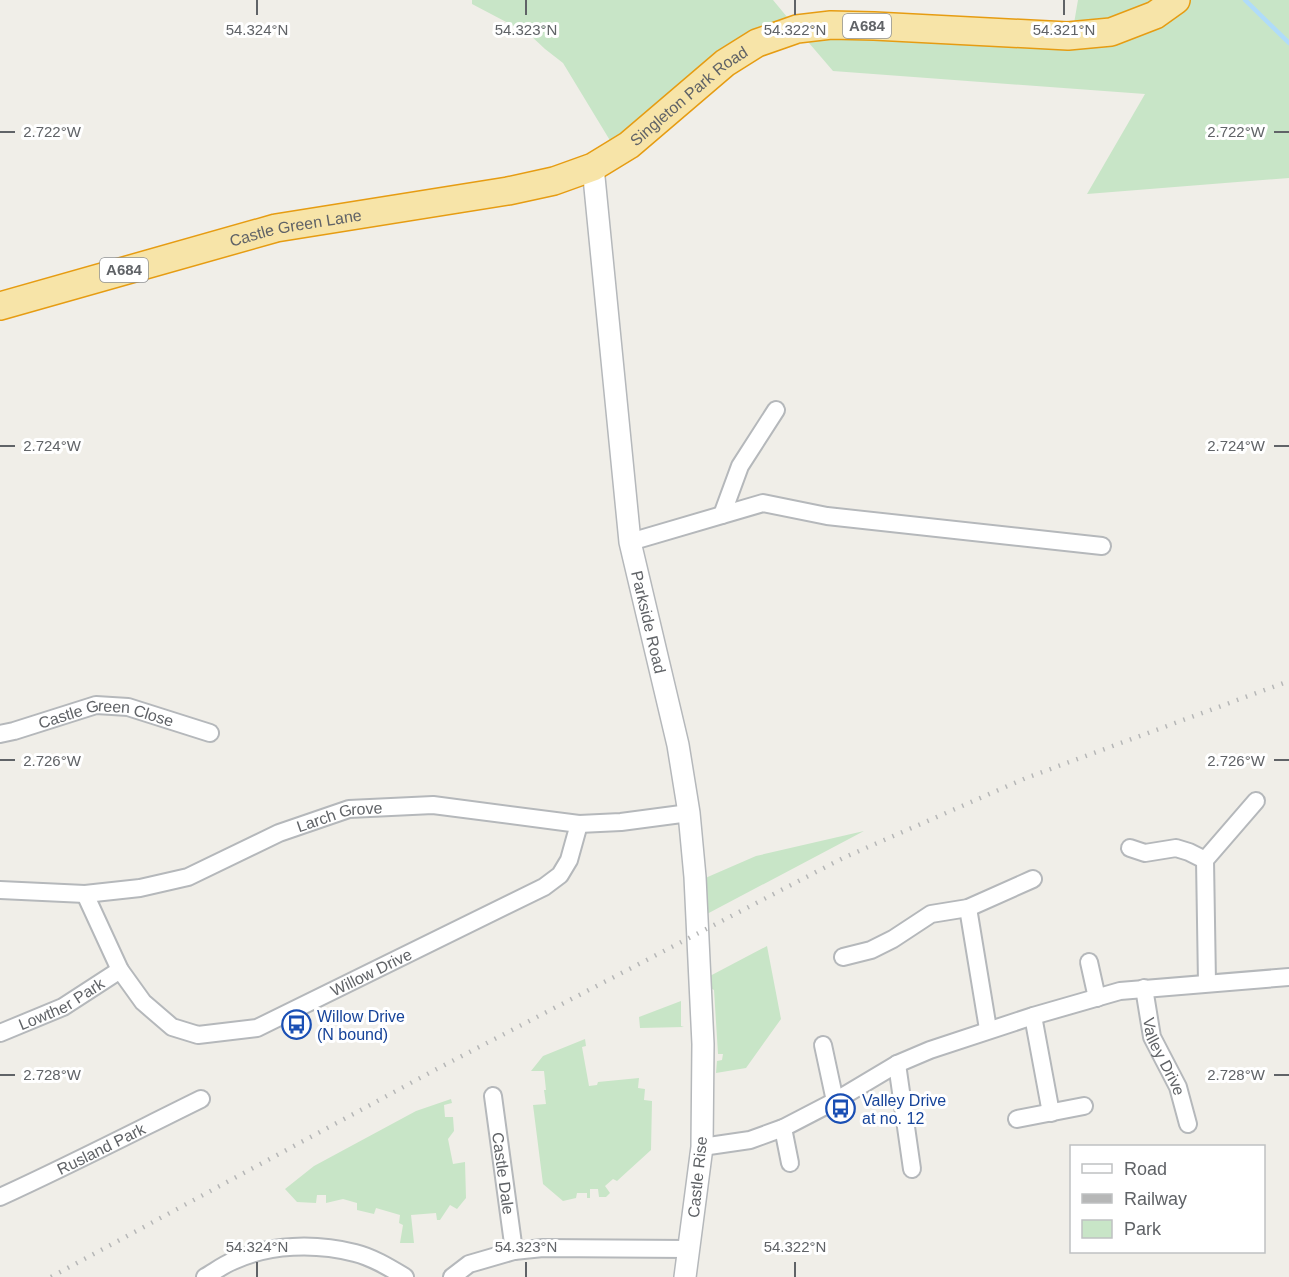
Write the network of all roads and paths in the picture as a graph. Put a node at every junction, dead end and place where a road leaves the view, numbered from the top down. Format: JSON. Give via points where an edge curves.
{"nodes":[{"id":1,"x":1176,"y":0,"type":"edge"},
{"id":2,"x":593,"y":167,"type":"junction"},
{"id":3,"x":0,"y":306,"type":"edge"},
{"id":4,"x":776,"y":410,"type":"dead end"},
{"id":5,"x":722,"y":515,"type":"junction"},
{"id":6,"x":630,"y":542,"type":"junction"},
{"id":7,"x":1102,"y":546,"type":"dead end"},
{"id":8,"x":210,"y":733,"type":"dead end"},
{"id":9,"x":0,"y":734,"type":"edge"},
{"id":10,"x":1256,"y":801,"type":"dead end"},
{"id":11,"x":689,"y":813,"type":"junction"},
{"id":12,"x":579,"y":824,"type":"junction"},
{"id":13,"x":1130,"y":848,"type":"dead end"},
{"id":14,"x":1205,"y":860,"type":"junction"},
{"id":15,"x":1034,"y":879,"type":"dead end"},
{"id":16,"x":0,"y":890,"type":"edge"},
{"id":17,"x":85,"y":894,"type":"junction"},
{"id":18,"x":968,"y":908,"type":"junction"},
{"id":19,"x":843,"y":957,"type":"dead end"},
{"id":20,"x":1089,"y":962,"type":"dead end"},
{"id":21,"x":120,"y":970,"type":"junction"},
{"id":22,"x":1289,"y":977,"type":"edge"},
{"id":23,"x":1207,"y":984,"type":"junction"},
{"id":24,"x":1144,"y":988,"type":"junction"},
{"id":25,"x":1097,"y":998,"type":"junction"},
{"id":26,"x":1033,"y":1016,"type":"junction"},
{"id":27,"x":988,"y":1029,"type":"junction"},
{"id":28,"x":0,"y":1033,"type":"edge"},
{"id":29,"x":823,"y":1045,"type":"dead end"},
{"id":30,"x":897,"y":1064,"type":"junction"},
{"id":31,"x":703,"y":1076,"type":"joint"},
{"id":32,"x":493,"y":1096,"type":"dead end"},
{"id":33,"x":201,"y":1099,"type":"dead end"},
{"id":34,"x":835,"y":1101,"type":"junction"},
{"id":35,"x":1084,"y":1106,"type":"dead end"},
{"id":36,"x":1051,"y":1113,"type":"junction"},
{"id":37,"x":1017,"y":1119,"type":"dead end"},
{"id":38,"x":1188,"y":1124,"type":"dead end"},
{"id":39,"x":783,"y":1128,"type":"junction"},
{"id":40,"x":702,"y":1147,"type":"junction"},
{"id":41,"x":790,"y":1163,"type":"dead end"},
{"id":42,"x":912,"y":1169,"type":"dead end"},
{"id":43,"x":0,"y":1197,"type":"edge"},
{"id":44,"x":688,"y":1249,"type":"junction"},
{"id":45,"x":514,"y":1251,"type":"junction"},
{"id":46,"x":205,"y":1277,"type":"edge"},
{"id":47,"x":405,"y":1277,"type":"edge"},
{"id":48,"x":452,"y":1277,"type":"edge"},
{"id":49,"x":684,"y":1277,"type":"edge"}],
"edges":[{"from":1,"to":2,"type":"highway","name":"Singleton Park Road","number":"A684","via":[[1155,15],[1111,32],[1068,36],[831,25],[789,31],[757,43],[725,63],[629,145]]},
{"from":2,"to":3,"type":"highway","name":"Castle Green Lane","number":"A684","via":[[508,191],[276,228]]},
{"from":2,"to":6,"type":"street","name":"Parkside Road"},
{"from":4,"to":5,"type":"street","via":[[740,466]]},
{"from":5,"to":6,"type":"street"},
{"from":5,"to":7,"type":"street","via":[[763,503],[827,516]]},
{"from":6,"to":11,"type":"street","name":"Parkside Road","via":[[678,745]]},
{"from":8,"to":9,"type":"street","name":"Castle Green Close","via":[[128,707],[96,705]]},
{"from":10,"to":14,"type":"street"},
{"from":11,"to":12,"type":"street","name":"Larch Grove"},
{"from":11,"to":31,"type":"street","name":"Parkside Road"},
{"from":12,"to":17,"type":"street","name":"Larch Grove","via":[[433,805],[349,809],[279,833],[188,877],[140,888]]},
{"from":12,"to":21,"type":"street","name":"Willow Drive","via":[[569,860],[560,876],[544,887],[257,1028],[198,1035],[172,1027],[143,1002]]},
{"from":13,"to":14,"type":"street","via":[[1145,853],[1176,848]]},
{"from":14,"to":23,"type":"street"},
{"from":15,"to":18,"type":"street"},
{"from":16,"to":17,"type":"street","name":"Larch Grove"},
{"from":17,"to":21,"type":"street","name":"Willow Drive"},
{"from":18,"to":19,"type":"street","via":[[931,914],[871,950]]},
{"from":18,"to":27,"type":"street"},
{"from":20,"to":25,"type":"street"},
{"from":21,"to":28,"type":"street","name":"Lowther Park","via":[[63,1007]]},
{"from":22,"to":23,"type":"street"},
{"from":23,"to":24,"type":"street"},
{"from":24,"to":25,"type":"street"},
{"from":24,"to":38,"type":"street","name":"Valley Drive","via":[[1152,1037],[1178,1087]]},
{"from":25,"to":26,"type":"street"},
{"from":26,"to":27,"type":"street"},
{"from":26,"to":36,"type":"street"},
{"from":27,"to":30,"type":"street"},
{"from":29,"to":34,"type":"street"},
{"from":30,"to":34,"type":"street"},
{"from":30,"to":42,"type":"street"},
{"from":31,"to":40,"type":"street","name":"Castle Rise"},
{"from":32,"to":45,"type":"street","name":"Castle Dale"},
{"from":33,"to":43,"type":"street","name":"Rusland Park"},
{"from":34,"to":39,"type":"street"},
{"from":35,"to":36,"type":"street"},
{"from":36,"to":37,"type":"street"},
{"from":39,"to":40,"type":"street","via":[[750,1140]]},
{"from":39,"to":41,"type":"street"},
{"from":40,"to":44,"type":"street","name":"Castle Rise"},
{"from":44,"to":45,"type":"street"},
{"from":44,"to":49,"type":"street","name":"Castle Rise"},
{"from":45,"to":48,"type":"street","via":[[469,1264]]},
{"from":46,"to":47,"type":"street","via":[[248,1255],[286,1247],[358,1253]]}]}
